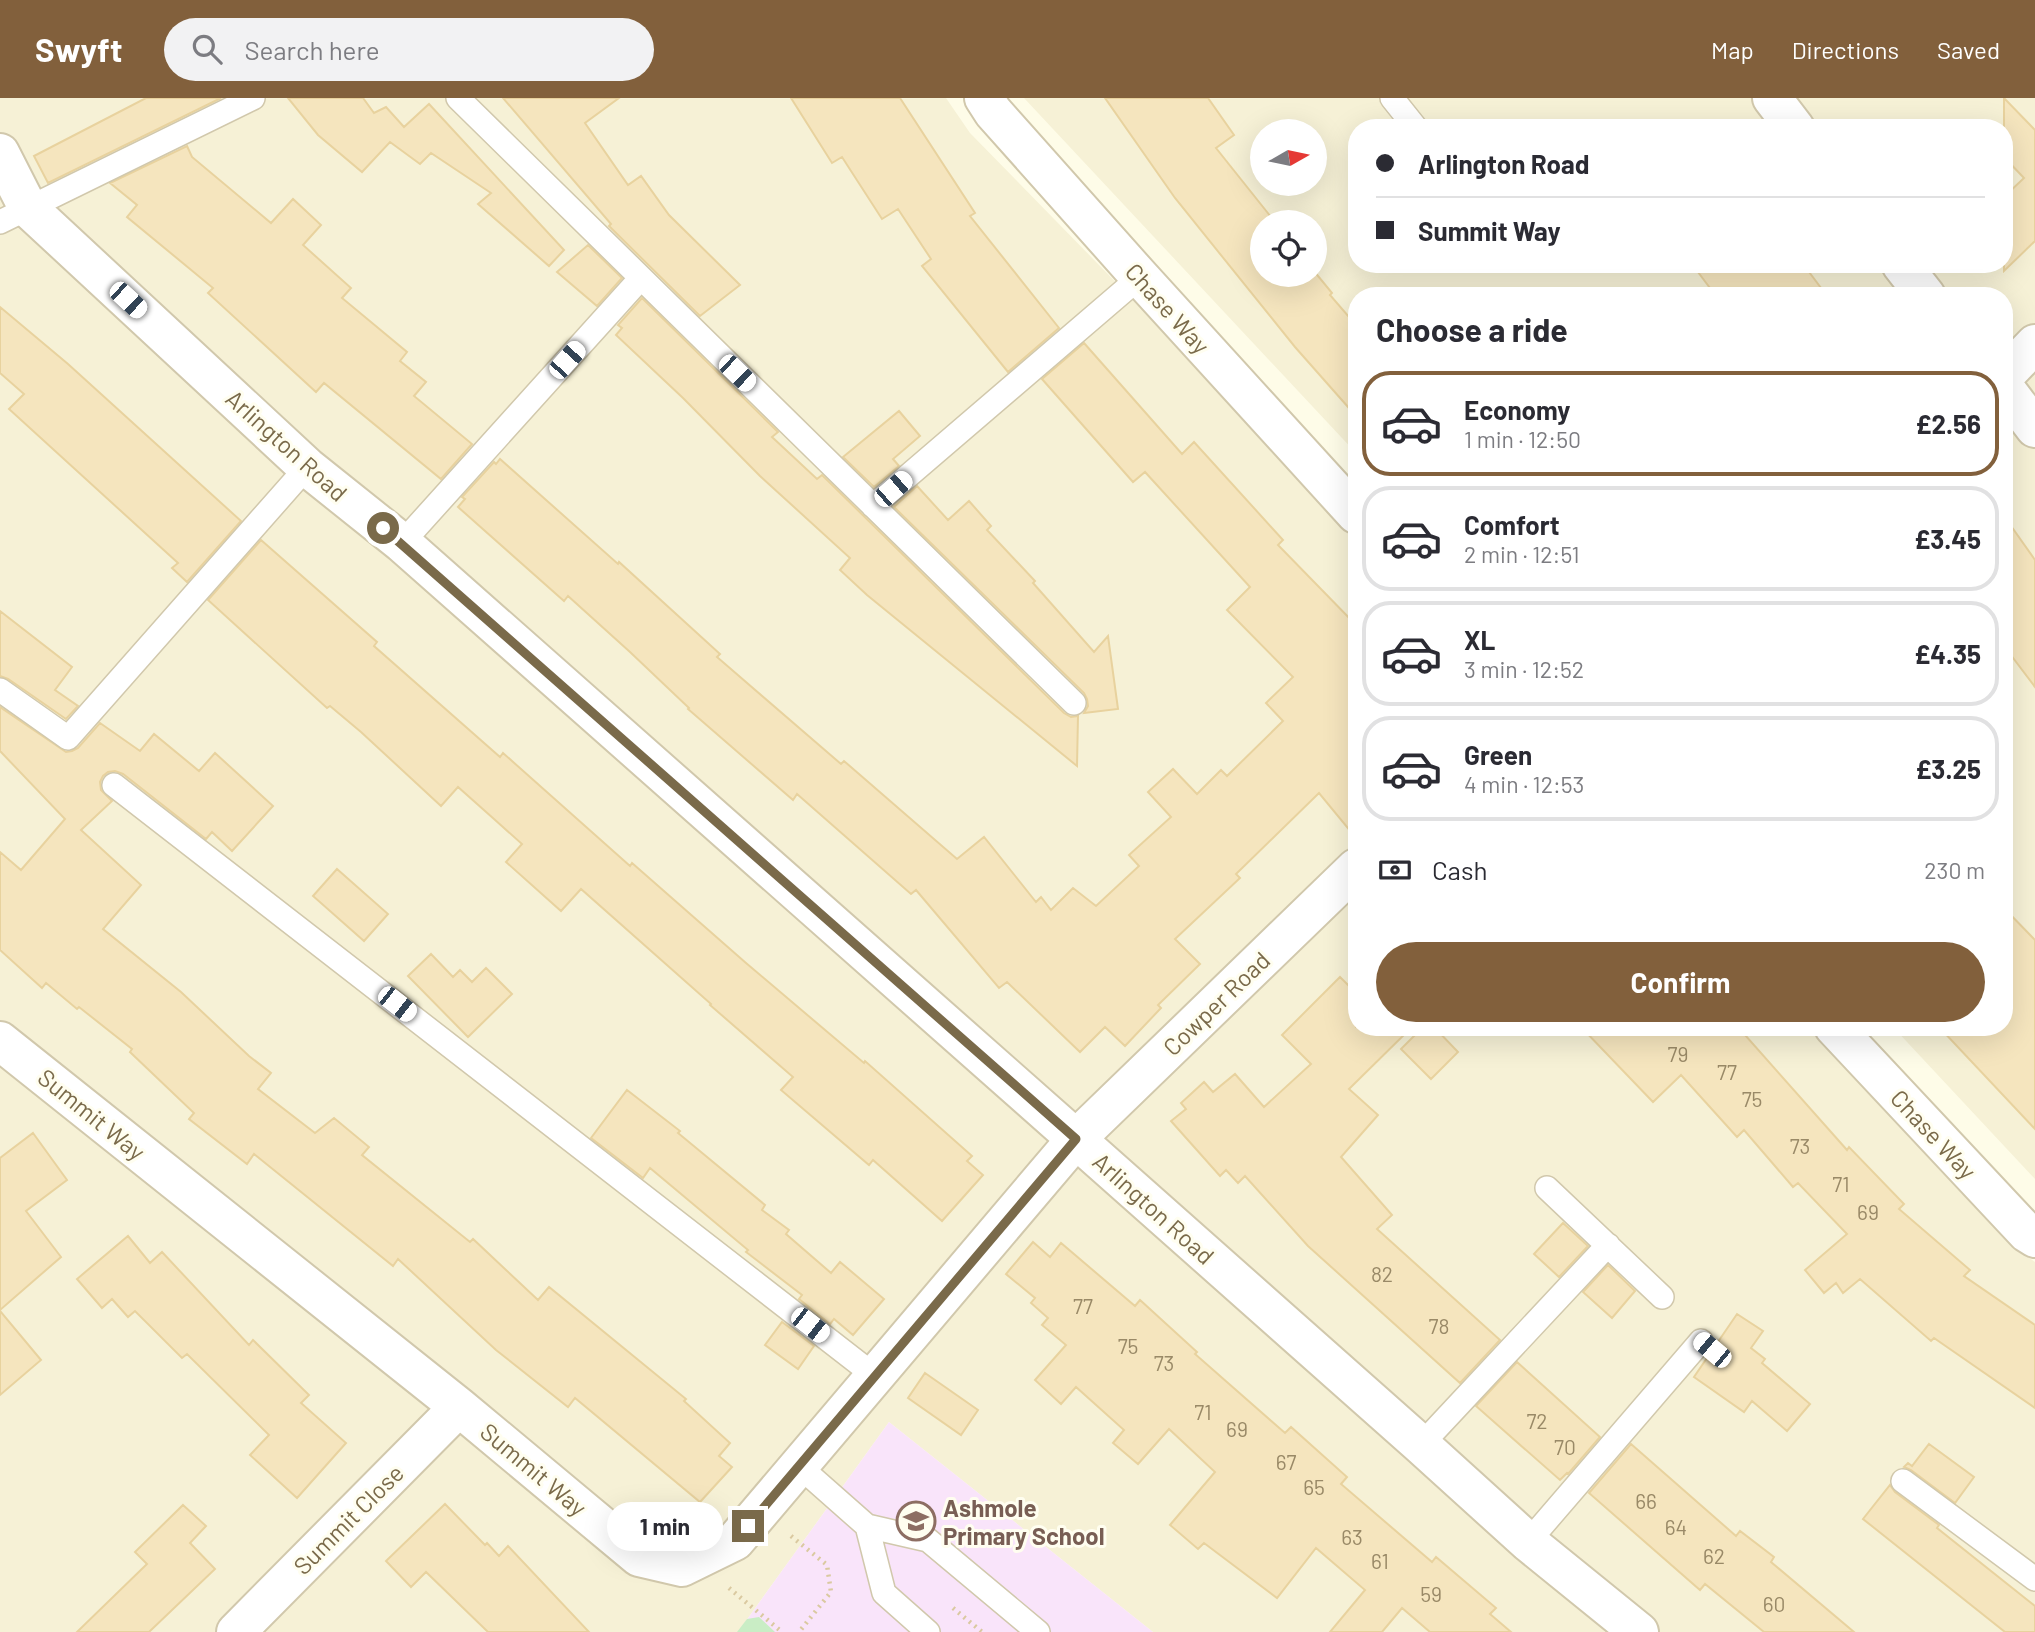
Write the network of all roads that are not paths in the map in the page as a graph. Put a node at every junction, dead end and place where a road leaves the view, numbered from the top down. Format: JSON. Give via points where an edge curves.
{"nodes":[{"id":1,"x":253,"y":98,"type":"edge"},
{"id":2,"x":458,"y":98,"type":"edge"},
{"id":3,"x":984,"y":98,"type":"edge"},
{"id":4,"x":1392,"y":98,"type":"edge"},
{"id":5,"x":1772,"y":98,"type":"edge"},
{"id":6,"x":1409,"y":119,"type":"edge"},
{"id":7,"x":1788,"y":119,"type":"edge"},
{"id":8,"x":0,"y":153,"type":"edge"},
{"id":9,"x":14,"y":215,"type":"edge"},
{"id":10,"x":1908,"y":273,"type":"edge"},
{"id":11,"x":1140,"y":277,"type":"junction"},
{"id":12,"x":640,"y":279,"type":"junction"},
{"id":13,"x":1919,"y":287,"type":"edge"},
{"id":14,"x":2035,"y":344,"type":"edge"},
{"id":15,"x":2013,"y":367,"type":"edge"},
{"id":16,"x":2013,"y":399,"type":"edge"},
{"id":17,"x":2035,"y":428,"type":"edge"},
{"id":18,"x":307,"y":467,"type":"junction"},
{"id":19,"x":1348,"y":505,"type":"edge"},
{"id":20,"x":873,"y":506,"type":"junction"},
{"id":21,"x":402,"y":543,"type":"junction"},
{"id":22,"x":0,"y":690,"type":"edge"},
{"id":23,"x":1074,"y":703,"type":"dead end"},
{"id":24,"x":114,"y":785,"type":"dead end"},
{"id":25,"x":1348,"y":876,"type":"edge"},
{"id":26,"x":1842,"y":1036,"type":"edge"},
{"id":27,"x":1,"y":1044,"type":"edge"},
{"id":28,"x":1076,"y":1139,"type":"junction"},
{"id":29,"x":1547,"y":1188,"type":"dead end"},
{"id":30,"x":2035,"y":1238,"type":"edge"},
{"id":31,"x":1608,"y":1245,"type":"junction"},
{"id":32,"x":1662,"y":1297,"type":"dead end"},
{"id":33,"x":1701,"y":1341,"type":"dead end"},
{"id":34,"x":875,"y":1376,"type":"junction"},
{"id":35,"x":459,"y":1407,"type":"junction"},
{"id":36,"x":1421,"y":1445,"type":"junction"},
{"id":37,"x":799,"y":1466,"type":"junction"},
{"id":38,"x":1903,"y":1481,"type":"dead end"},
{"id":39,"x":867,"y":1526,"type":"junction"},
{"id":40,"x":1528,"y":1542,"type":"junction"},
{"id":41,"x":2035,"y":1579,"type":"edge"},
{"id":42,"x":236,"y":1632,"type":"edge"},
{"id":43,"x":928,"y":1632,"type":"edge"},
{"id":44,"x":1038,"y":1632,"type":"edge"},
{"id":45,"x":1639,"y":1632,"type":"edge"}],
"edges":[{"from":1,"to":9,"type":"lane"},
{"from":2,"to":12,"type":"lane"},
{"from":3,"to":11,"type":"street","name":"Chase Way"},
{"from":4,"to":6,"type":"lane"},
{"from":5,"to":7,"type":"street"},
{"from":8,"to":9,"type":"street","name":"Arlington Road"},
{"from":9,"to":18,"type":"street","name":"Arlington Road"},
{"from":10,"to":13,"type":"street"},
{"from":11,"to":19,"type":"street","name":"Chase Way"},
{"from":11,"to":20,"type":"lane"},
{"from":12,"to":20,"type":"lane"},
{"from":12,"to":21,"type":"lane"},
{"from":14,"to":15,"type":"street"},
{"from":16,"to":17,"type":"street"},
{"from":18,"to":21,"type":"street","name":"Arlington Road"},
{"from":18,"to":22,"type":"lane","via":[[68,738]]},
{"from":20,"to":23,"type":"lane"},
{"from":21,"to":28,"type":"street","name":"Arlington Road"},
{"from":24,"to":34,"type":"lane"},
{"from":25,"to":28,"type":"street","name":"Cowper Road"},
{"from":26,"to":30,"type":"street","name":"Chase Way"},
{"from":27,"to":35,"type":"street","name":"Summit Way"},
{"from":28,"to":34,"type":"street","name":"Summit Way"},
{"from":28,"to":36,"type":"street","name":"Arlington Road"},
{"from":29,"to":31,"type":"lane"},
{"from":31,"to":32,"type":"lane"},
{"from":31,"to":36,"type":"lane"},
{"from":33,"to":40,"type":"lane"},
{"from":34,"to":37,"type":"street","name":"Summit Way"},
{"from":35,"to":37,"type":"street","name":"Summit Way","via":[[639,1557],[682,1567],[735,1541]]},
{"from":35,"to":42,"type":"street","name":"Summit Close"},
{"from":36,"to":40,"type":"street","name":"Arlington Road"},
{"from":37,"to":39,"type":"lane"},
{"from":38,"to":41,"type":"lane"},
{"from":39,"to":43,"type":"lane","via":[[884,1593]]},
{"from":39,"to":44,"type":"lane","via":[[928,1540]]},
{"from":40,"to":45,"type":"street","name":"Arlington Road"}]}
